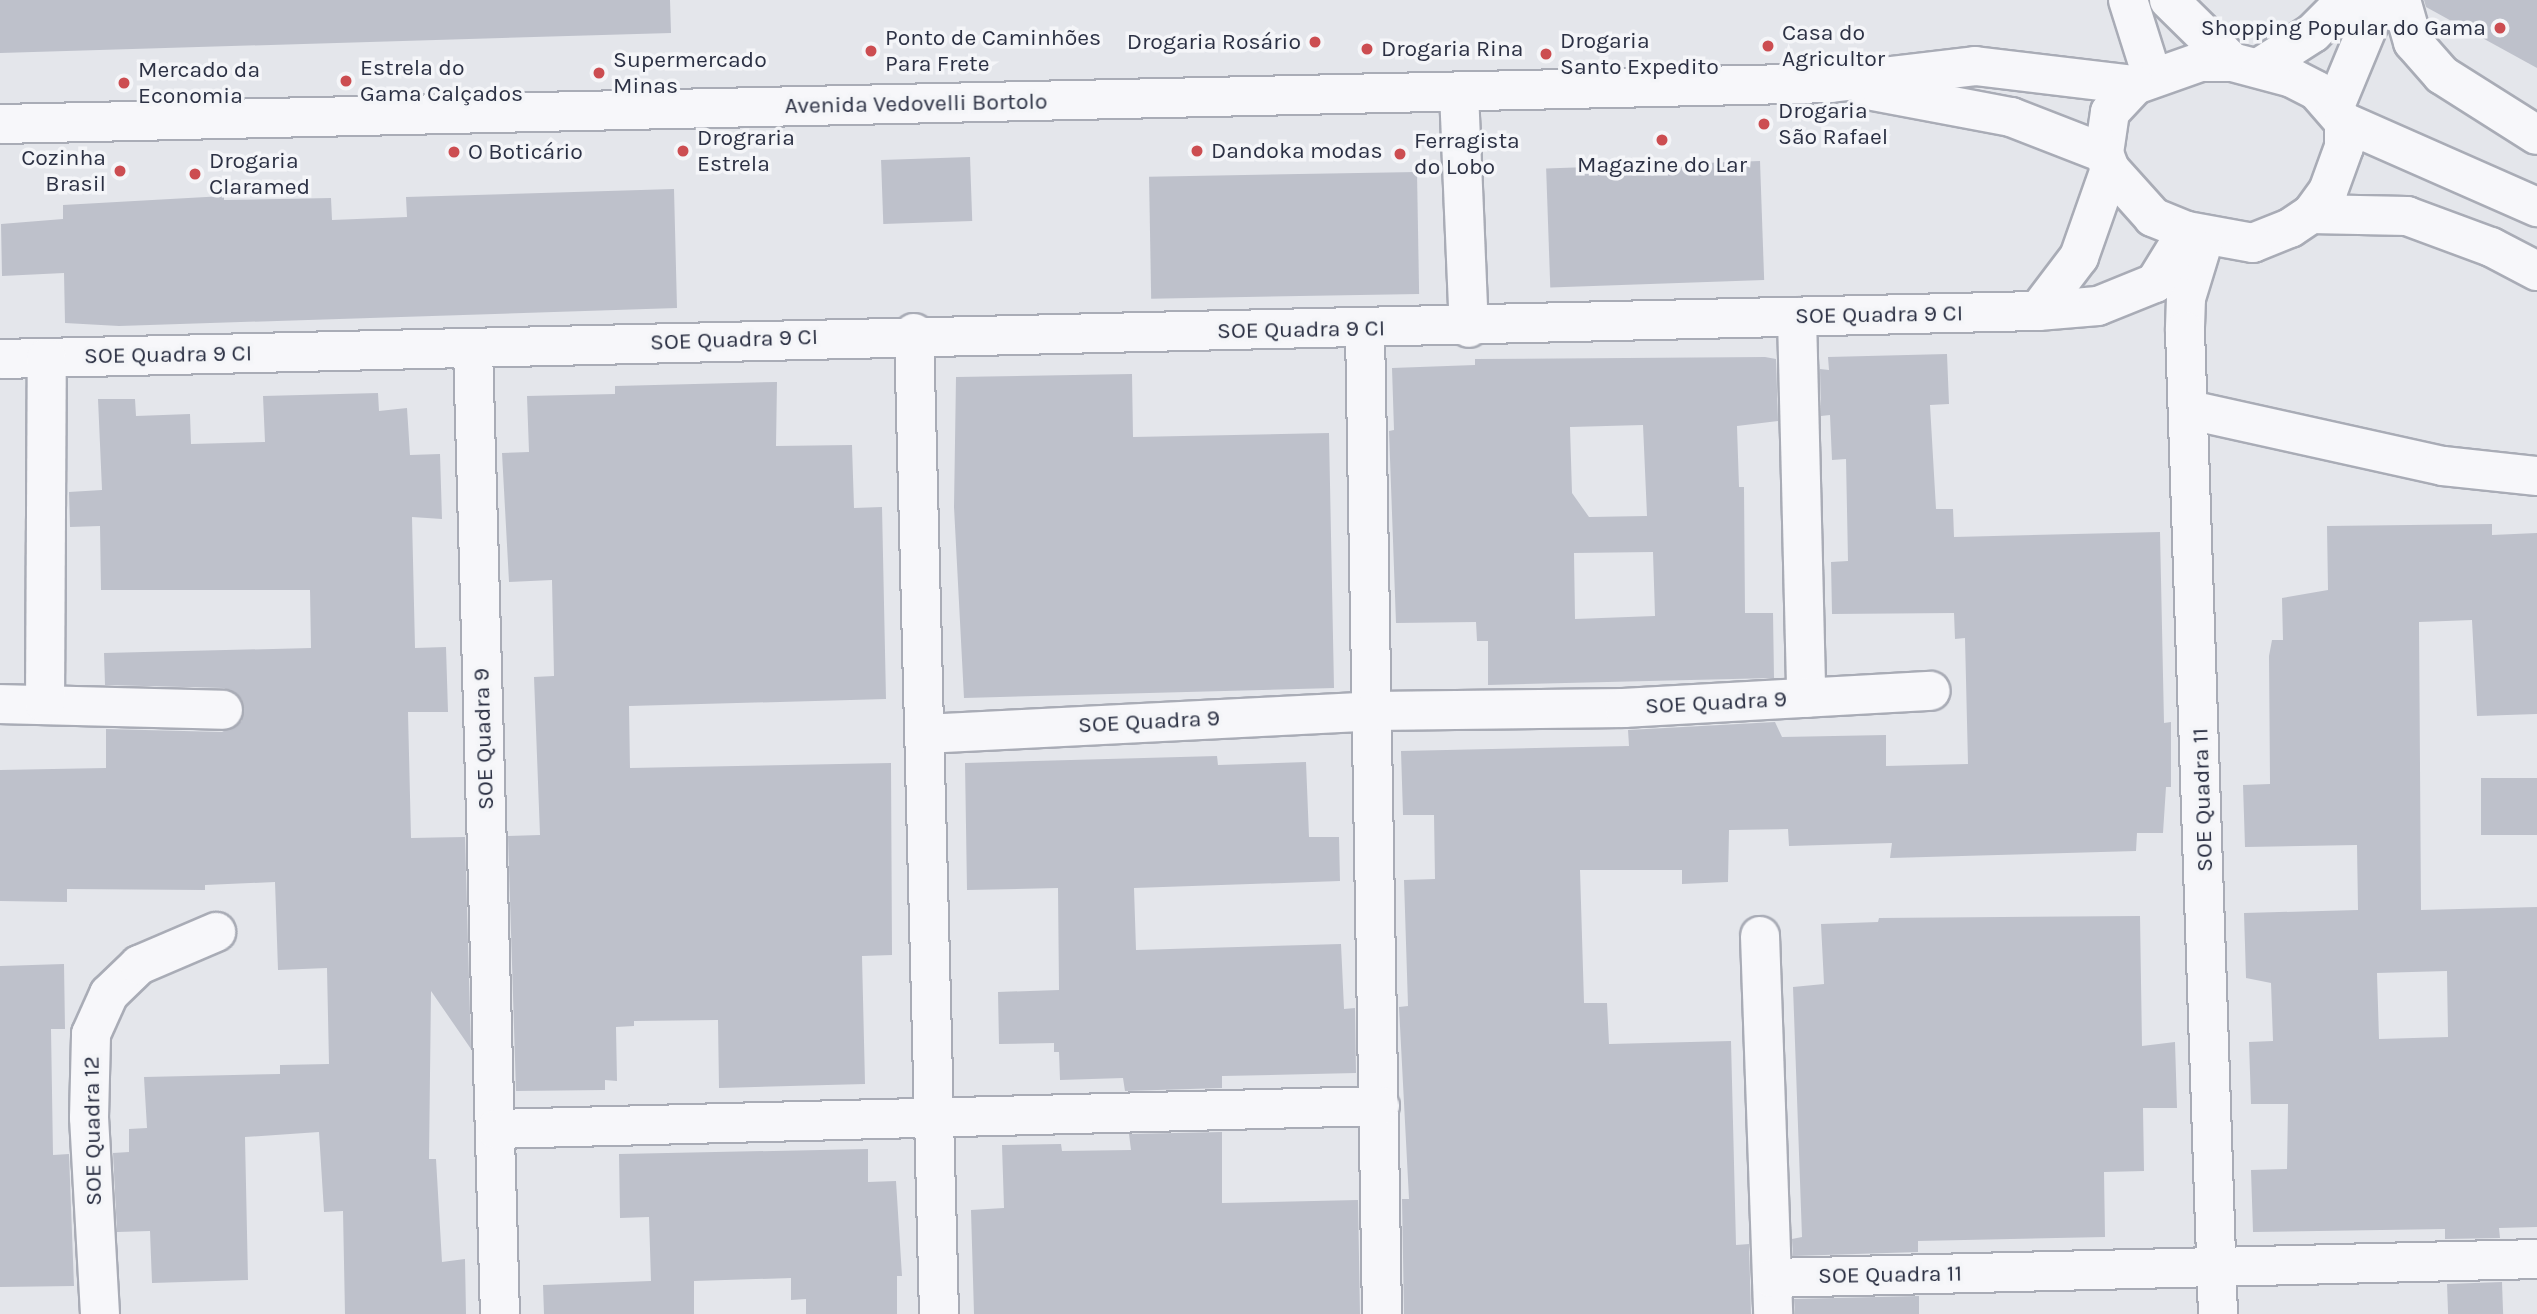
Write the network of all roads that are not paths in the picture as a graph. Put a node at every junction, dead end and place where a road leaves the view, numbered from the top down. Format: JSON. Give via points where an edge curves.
{"nodes":[{"id":1,"x":2128,"y":0,"type":"edge"},
{"id":2,"x":2169,"y":0,"type":"edge"},
{"id":3,"x":2346,"y":0,"type":"edge"},
{"id":4,"x":2379,"y":0,"type":"edge"},
{"id":5,"x":2401,"y":0,"type":"edge"},
{"id":6,"x":2246,"y":65,"type":"junction"},
{"id":7,"x":2143,"y":81,"type":"junction"},
{"id":8,"x":1831,"y":83,"type":"junction"},
{"id":9,"x":1459,"y":92,"type":"junction"},
{"id":10,"x":2340,"y":114,"type":"junction"},
{"id":11,"x":0,"y":124,"type":"edge"},
{"id":12,"x":2537,"y":135,"type":"edge"},
{"id":13,"x":2107,"y":161,"type":"junction"},
{"id":14,"x":2537,"y":206,"type":"edge"},
{"id":15,"x":2311,"y":214,"type":"junction"},
{"id":16,"x":2196,"y":234,"type":"junction"},
{"id":17,"x":2537,"y":271,"type":"edge"},
{"id":18,"x":2038,"y":311,"type":"junction"},
{"id":19,"x":1797,"y":317,"type":"junction"},
{"id":20,"x":1469,"y":327,"type":"junction"},
{"id":21,"x":1365,"y":330,"type":"junction"},
{"id":22,"x":914,"y":333,"type":"junction"},
{"id":23,"x":473,"y":349,"type":"junction"},
{"id":24,"x":47,"y":358,"type":"junction"},
{"id":25,"x":0,"y":359,"type":"edge"},
{"id":26,"x":2190,"y":410,"type":"junction"},
{"id":27,"x":2537,"y":476,"type":"edge"},
{"id":28,"x":1931,"y":691,"type":"dead end"},
{"id":29,"x":1806,"y":698,"type":"junction"},
{"id":30,"x":45,"y":704,"type":"junction"},
{"id":31,"x":0,"y":705,"type":"edge"},
{"id":32,"x":223,"y":710,"type":"dead end"},
{"id":33,"x":1374,"y":711,"type":"junction"},
{"id":34,"x":924,"y":734,"type":"junction"},
{"id":35,"x":216,"y":932,"type":"dead end"},
{"id":36,"x":1760,"y":936,"type":"dead end"},
{"id":37,"x":1380,"y":1106,"type":"junction"},
{"id":38,"x":936,"y":1116,"type":"junction"},
{"id":39,"x":496,"y":1129,"type":"junction"},
{"id":40,"x":2537,"y":1259,"type":"edge"},
{"id":41,"x":2218,"y":1269,"type":"junction"},
{"id":42,"x":1773,"y":1296,"type":"edge"},
{"id":43,"x":100,"y":1314,"type":"edge"},
{"id":44,"x":500,"y":1314,"type":"edge"},
{"id":45,"x":939,"y":1314,"type":"edge"},
{"id":46,"x":1382,"y":1314,"type":"edge"},
{"id":47,"x":2218,"y":1314,"type":"edge"}],
"edges":[{"from":1,"to":7,"type":"street"},
{"from":2,"to":6,"type":"street"},
{"from":3,"to":6,"type":"street","via":[[2313,33]]},
{"from":4,"to":10,"type":"street"},
{"from":5,"to":12,"type":"street","via":[[2413,42],[2442,75]]},
{"from":6,"to":7,"type":"street","via":[[2200,62]]},
{"from":6,"to":10,"type":"street","via":[[2308,87]]},
{"from":7,"to":8,"type":"street","name":"Avenida Vedovelli Bortolo","via":[[1975,66]]},
{"from":7,"to":13,"type":"street","via":[[2110,112]]},
{"from":8,"to":9,"type":"street","name":"Avenida Vedovelli Bortolo"},
{"from":8,"to":13,"type":"street","name":"Avenida Vedovelli Bortolo","via":[[2011,117]]},
{"from":9,"to":11,"type":"street","name":"Avenida Vedovelli Bortolo"},
{"from":9,"to":20,"type":"street"},
{"from":10,"to":14,"type":"street"},
{"from":10,"to":15,"type":"street","via":[[2338,172]]},
{"from":13,"to":16,"type":"street","via":[[2153,217]]},
{"from":13,"to":18,"type":"street","via":[[2079,257]]},
{"from":15,"to":16,"type":"street","via":[[2253,243]]},
{"from":15,"to":17,"type":"street","via":[[2407,216],[2491,247]]},
{"from":16,"to":18,"type":"street","name":"SOE Quadra 9 CI","via":[[2155,283],[2098,306]]},
{"from":16,"to":26,"type":"street","name":"SOE Quadra 11","via":[[2186,298]]},
{"from":18,"to":19,"type":"street","name":"SOE Quadra 9 CI"},
{"from":19,"to":20,"type":"street","name":"SOE Quadra 9 CI"},
{"from":19,"to":29,"type":"street","name":"SOE Quadra 9"},
{"from":20,"to":21,"type":"street","name":"SOE Quadra 9 CI"},
{"from":21,"to":22,"type":"street","name":"SOE Quadra 9 CI"},
{"from":21,"to":33,"type":"street"},
{"from":22,"to":23,"type":"street","name":"SOE Quadra 9 CI"},
{"from":22,"to":34,"type":"street"},
{"from":23,"to":24,"type":"street","name":"SOE Quadra 9 CI"},
{"from":23,"to":39,"type":"street","name":"SOE Quadra 9"},
{"from":24,"to":25,"type":"street","name":"SOE Quadra 9 CI"},
{"from":24,"to":30,"type":"street"},
{"from":26,"to":27,"type":"street","via":[[2443,466]]},
{"from":26,"to":41,"type":"street","name":"SOE Quadra 11"},
{"from":28,"to":29,"type":"street","name":"SOE Quadra 9"},
{"from":29,"to":33,"type":"street","name":"SOE Quadra 9","via":[[1625,708]]},
{"from":30,"to":31,"type":"street"},
{"from":30,"to":32,"type":"street"},
{"from":33,"to":34,"type":"street","name":"SOE Quadra 9"},
{"from":33,"to":37,"type":"street"},
{"from":34,"to":38,"type":"street"},
{"from":35,"to":43,"type":"street","name":"SOE Quadra 12","via":[[139,965],[109,994],[91,1034],[89,1118]]},
{"from":36,"to":42,"type":"street","name":"SOE Quadra 11"},
{"from":37,"to":38,"type":"street"},
{"from":37,"to":46,"type":"street"},
{"from":38,"to":39,"type":"street"},
{"from":38,"to":45,"type":"street"},
{"from":39,"to":44,"type":"street","name":"SOE Quadra 9"},
{"from":40,"to":41,"type":"street","name":"SOE Quadra 11"},
{"from":41,"to":42,"type":"street","name":"SOE Quadra 11"},
{"from":41,"to":47,"type":"street","name":"SOE Quadra 11"}]}
